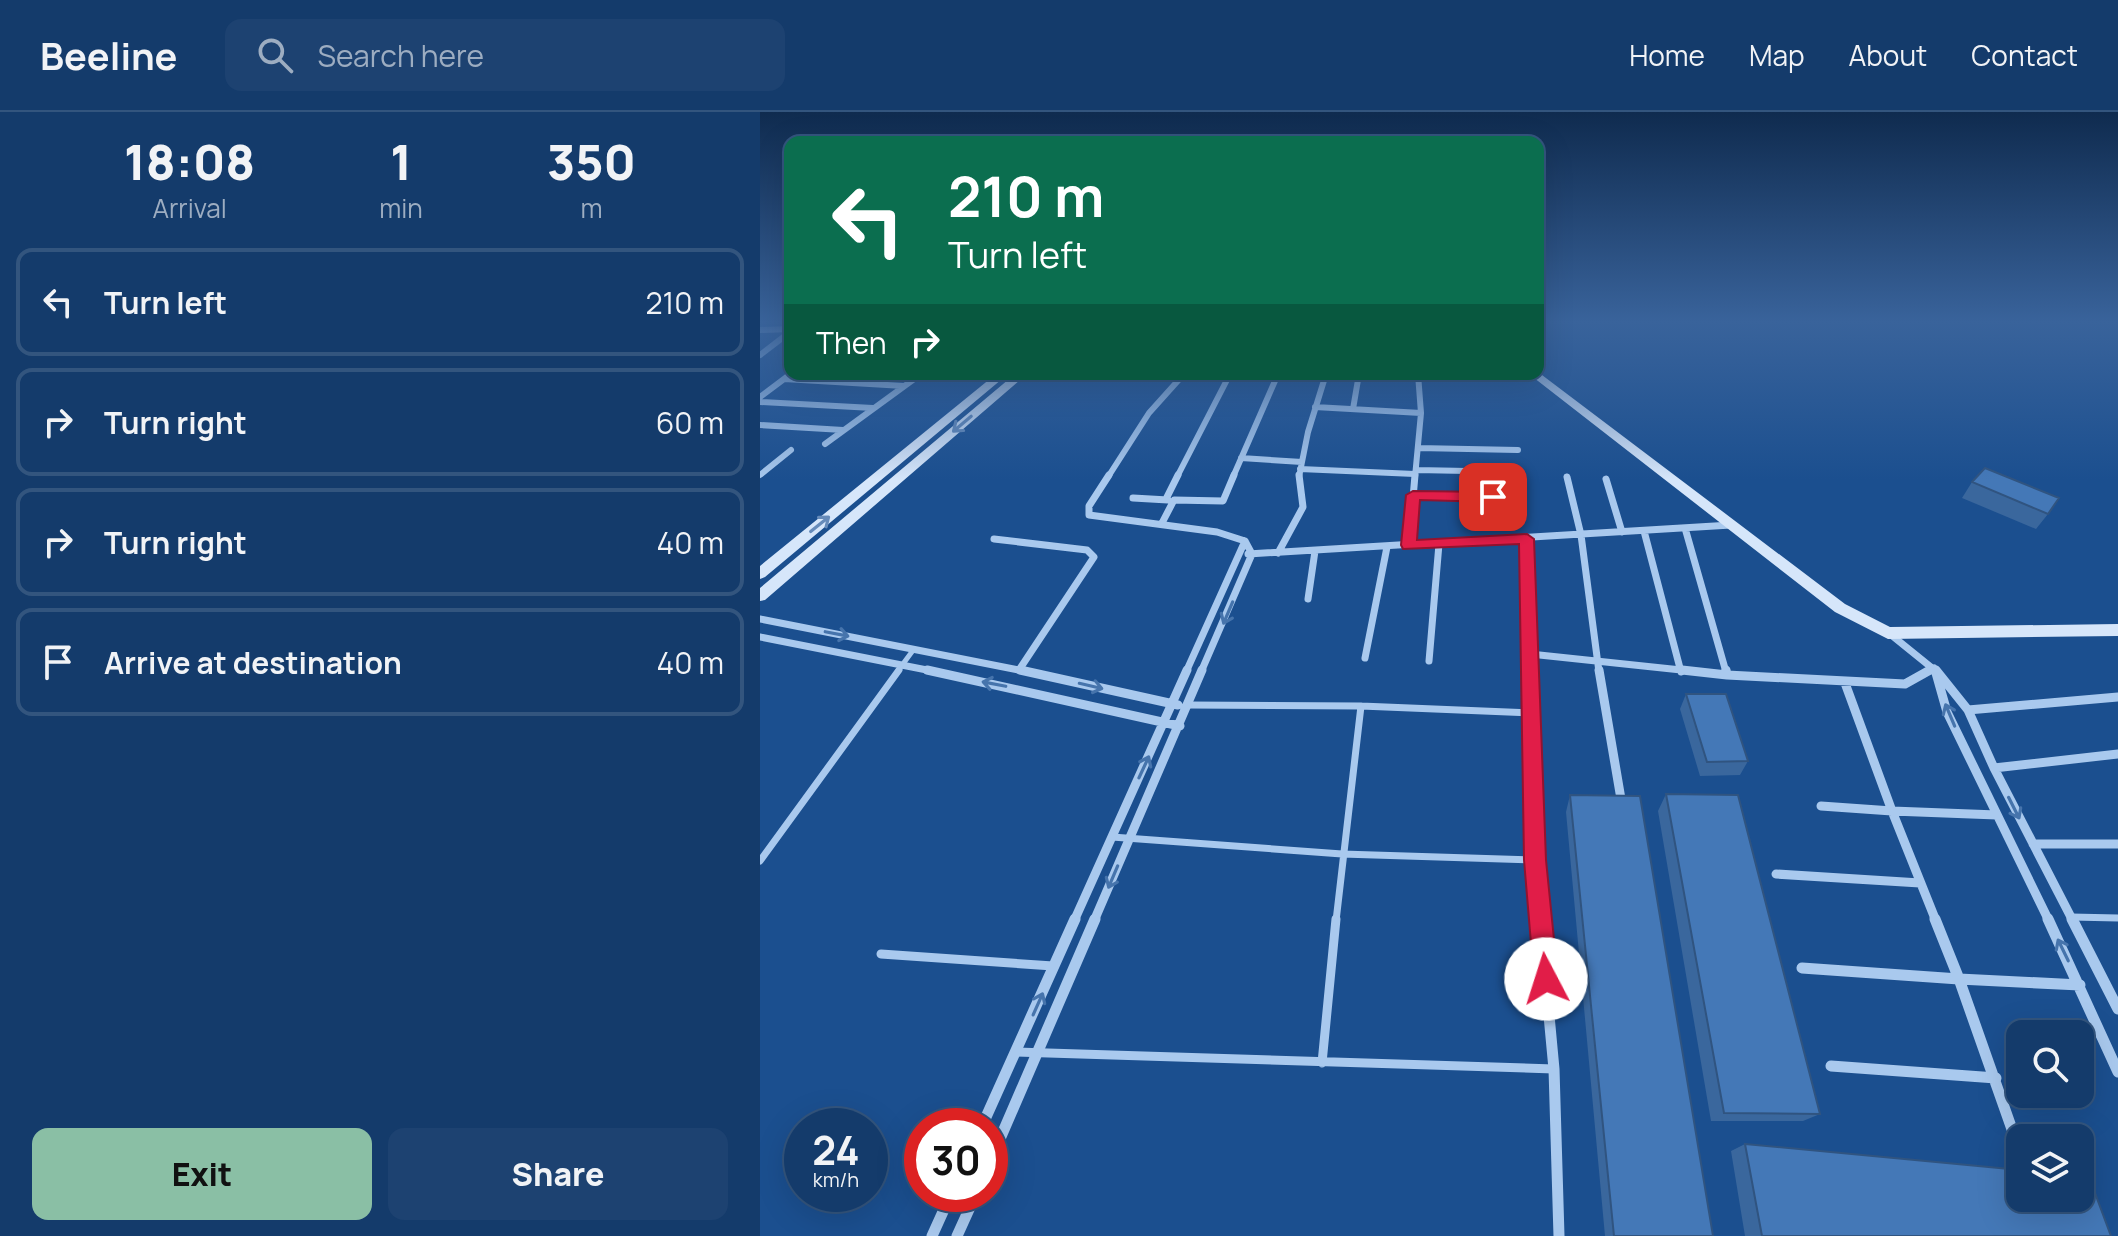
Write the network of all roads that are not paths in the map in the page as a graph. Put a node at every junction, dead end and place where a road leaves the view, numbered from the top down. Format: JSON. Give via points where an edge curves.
{"nodes":[{"id":1,"x":784,"y":379,"type":"edge"},
{"id":2,"x":801,"y":380,"type":"edge"},
{"id":3,"x":912,"y":380,"type":"edge"},
{"id":4,"x":996,"y":380,"type":"edge"},
{"id":5,"x":1015,"y":380,"type":"edge"},
{"id":6,"x":1179,"y":380,"type":"edge"},
{"id":7,"x":1227,"y":380,"type":"edge"},
{"id":8,"x":1275,"y":380,"type":"edge"},
{"id":9,"x":1324,"y":380,"type":"edge"},
{"id":10,"x":1358,"y":380,"type":"edge"},
{"id":11,"x":1418,"y":380,"type":"edge"},
{"id":12,"x":1542,"y":380,"type":"edge"},
{"id":13,"x":904,"y":386,"type":"junction"},
{"id":14,"x":760,"y":399,"type":"edge"},
{"id":15,"x":1315,"y":407,"type":"junction"},
{"id":16,"x":874,"y":408,"type":"junction"},
{"id":17,"x":1353,"y":409,"type":"junction"},
{"id":18,"x":1421,"y":413,"type":"junction"},
{"id":19,"x":760,"y":425,"type":"edge"},
{"id":20,"x":844,"y":431,"type":"junction"},
{"id":21,"x":825,"y":444,"type":"dead end"},
{"id":22,"x":1418,"y":448,"type":"junction"},
{"id":23,"x":791,"y":450,"type":"dead end"},
{"id":24,"x":1518,"y":450,"type":"dead end"},
{"id":25,"x":1241,"y":458,"type":"junction"},
{"id":26,"x":1301,"y":466,"type":"junction"},
{"id":27,"x":1416,"y":472,"type":"junction"},
{"id":28,"x":1520,"y":472,"type":"dead end"},
{"id":29,"x":760,"y":475,"type":"edge"},
{"id":30,"x":1567,"y":477,"type":"dead end"},
{"id":31,"x":1606,"y":479,"type":"dead end"},
{"id":32,"x":1413,"y":495,"type":"junction"},
{"id":33,"x":1519,"y":497,"type":"dead end"},
{"id":34,"x":1133,"y":498,"type":"dead end"},
{"id":35,"x":1170,"y":500,"type":"junction"},
{"id":36,"x":1162,"y":523,"type":"junction"},
{"id":37,"x":1731,"y":525,"type":"junction"},
{"id":38,"x":1685,"y":528,"type":"junction"},
{"id":39,"x":1644,"y":531,"type":"junction"},
{"id":40,"x":1622,"y":532,"type":"junction"},
{"id":41,"x":1581,"y":535,"type":"junction"},
{"id":42,"x":994,"y":539,"type":"dead end"},
{"id":43,"x":1527,"y":539,"type":"junction"},
{"id":44,"x":1245,"y":541,"type":"junction"},
{"id":45,"x":1439,"y":544,"type":"junction"},
{"id":46,"x":1409,"y":545,"type":"junction"},
{"id":47,"x":1387,"y":547,"type":"junction"},
{"id":48,"x":1315,"y":551,"type":"junction"},
{"id":49,"x":1278,"y":553,"type":"junction"},
{"id":50,"x":1237,"y":554,"type":"junction"},
{"id":51,"x":1252,"y":554,"type":"junction"},
{"id":52,"x":760,"y":574,"type":"edge"},
{"id":53,"x":760,"y":596,"type":"edge"},
{"id":54,"x":1308,"y":599,"type":"dead end"},
{"id":55,"x":760,"y":619,"type":"edge"},
{"id":56,"x":2118,"y":630,"type":"edge"},
{"id":57,"x":1888,"y":633,"type":"junction"},
{"id":58,"x":760,"y":637,"type":"edge"},
{"id":59,"x":914,"y":649,"type":"junction"},
{"id":60,"x":1530,"y":654,"type":"junction"},
{"id":61,"x":1365,"y":658,"type":"dead end"},
{"id":62,"x":1597,"y":659,"type":"junction"},
{"id":63,"x":1429,"y":661,"type":"dead end"},
{"id":64,"x":902,"y":666,"type":"junction"},
{"id":65,"x":1934,"y":668,"type":"junction"},
{"id":66,"x":1019,"y":670,"type":"junction"},
{"id":67,"x":1681,"y":672,"type":"junction"},
{"id":68,"x":1727,"y":675,"type":"junction"},
{"id":69,"x":1845,"y":683,"type":"junction"},
{"id":70,"x":2118,"y":697,"type":"edge"},
{"id":71,"x":1173,"y":705,"type":"junction"},
{"id":72,"x":1189,"y":705,"type":"junction"},
{"id":73,"x":1361,"y":706,"type":"junction"},
{"id":74,"x":1968,"y":710,"type":"junction"},
{"id":75,"x":1531,"y":713,"type":"junction"},
{"id":76,"x":1164,"y":724,"type":"junction"},
{"id":77,"x":1180,"y":726,"type":"junction"},
{"id":78,"x":2118,"y":754,"type":"edge"},
{"id":79,"x":1994,"y":768,"type":"junction"},
{"id":80,"x":1621,"y":799,"type":"edge"},
{"id":81,"x":1821,"y":806,"type":"dead end"},
{"id":82,"x":1892,"y":811,"type":"junction"},
{"id":83,"x":1997,"y":815,"type":"junction"},
{"id":84,"x":1112,"y":837,"type":"junction"},
{"id":85,"x":1129,"y":839,"type":"junction"},
{"id":86,"x":2033,"y":844,"type":"junction"},
{"id":87,"x":2118,"y":844,"type":"edge"},
{"id":88,"x":1342,"y":854,"type":"junction"},
{"id":89,"x":1535,"y":860,"type":"junction"},
{"id":90,"x":760,"y":861,"type":"edge"},
{"id":91,"x":1776,"y":874,"type":"dead end"},
{"id":92,"x":1920,"y":883,"type":"junction"},
{"id":93,"x":2071,"y":917,"type":"junction"},
{"id":94,"x":2118,"y":918,"type":"edge"},
{"id":95,"x":881,"y":954,"type":"dead end"},
{"id":96,"x":1054,"y":966,"type":"junction"},
{"id":97,"x":1802,"y":968,"type":"dead end"},
{"id":98,"x":1959,"y":979,"type":"junction"},
{"id":99,"x":2080,"y":985,"type":"junction"},
{"id":100,"x":2118,"y":1009,"type":"edge"},
{"id":101,"x":1016,"y":1052,"type":"junction"},
{"id":102,"x":1039,"y":1052,"type":"junction"},
{"id":103,"x":1322,"y":1063,"type":"junction"},
{"id":104,"x":1831,"y":1066,"type":"dead end"},
{"id":105,"x":1554,"y":1069,"type":"junction"},
{"id":106,"x":2118,"y":1072,"type":"edge"},
{"id":107,"x":1996,"y":1078,"type":"junction"},
{"id":108,"x":990,"y":1108,"type":"edge"},
{"id":109,"x":1008,"y":1122,"type":"edge"},
{"id":110,"x":2011,"y":1124,"type":"edge"},
{"id":111,"x":943,"y":1212,"type":"edge"},
{"id":112,"x":968,"y":1212,"type":"edge"},
{"id":113,"x":932,"y":1236,"type":"edge"},
{"id":114,"x":957,"y":1236,"type":"edge"},
{"id":115,"x":1559,"y":1236,"type":"edge"}],
"edges":[{"from":1,"to":14,"type":"street"},
{"from":2,"to":13,"type":"street"},
{"from":3,"to":13,"type":"street"},
{"from":52,"to":4,"type":"street","one_way":true},
{"from":5,"to":53,"type":"street","one_way":true},
{"from":6,"to":36,"type":"street","via":[[1149,413],[1088,510],[1096,517]]},
{"from":7,"to":35,"type":"street"},
{"from":8,"to":25,"type":"street"},
{"from":9,"to":15,"type":"street"},
{"from":10,"to":17,"type":"street"},
{"from":11,"to":18,"type":"street"},
{"from":12,"to":37,"type":"street"},
{"from":13,"to":16,"type":"street"},
{"from":14,"to":16,"type":"street"},
{"from":15,"to":17,"type":"street"},
{"from":15,"to":26,"type":"street"},
{"from":16,"to":20,"type":"street"},
{"from":17,"to":18,"type":"street"},
{"from":18,"to":22,"type":"street"},
{"from":19,"to":20,"type":"street"},
{"from":20,"to":21,"type":"street"},
{"from":22,"to":24,"type":"street"},
{"from":22,"to":27,"type":"street"},
{"from":23,"to":29,"type":"street"},
{"from":25,"to":26,"type":"street"},
{"from":25,"to":35,"type":"street","via":[[1223,501]]},
{"from":26,"to":27,"type":"street"},
{"from":26,"to":49,"type":"street","via":[[1303,507]]},
{"from":27,"to":28,"type":"street"},
{"from":27,"to":32,"type":"street"},
{"from":30,"to":41,"type":"street"},
{"from":31,"to":40,"type":"street"},
{"from":32,"to":33,"type":"street"},
{"from":32,"to":46,"type":"street"},
{"from":34,"to":35,"type":"street"},
{"from":35,"to":36,"type":"street"},
{"from":36,"to":44,"type":"street"},
{"from":37,"to":38,"type":"street"},
{"from":37,"to":57,"type":"street","via":[[1840,608]]},
{"from":38,"to":39,"type":"street"},
{"from":38,"to":68,"type":"street"},
{"from":39,"to":40,"type":"street"},
{"from":39,"to":67,"type":"street"},
{"from":40,"to":41,"type":"street"},
{"from":41,"to":43,"type":"street"},
{"from":41,"to":62,"type":"street"},
{"from":42,"to":66,"type":"street","via":[[1087,550],[1094,557]]},
{"from":43,"to":45,"type":"street"},
{"from":43,"to":60,"type":"street"},
{"from":44,"to":50,"type":"street"},
{"from":44,"to":51,"type":"street"},
{"from":45,"to":46,"type":"street"},
{"from":45,"to":63,"type":"street"},
{"from":46,"to":47,"type":"street"},
{"from":47,"to":48,"type":"street"},
{"from":47,"to":61,"type":"street"},
{"from":48,"to":49,"type":"street"},
{"from":48,"to":54,"type":"street"},
{"from":49,"to":51,"type":"street"},
{"from":50,"to":51,"type":"street"},
{"from":50,"to":71,"type":"street"},
{"from":51,"to":72,"type":"street","one_way":true},
{"from":55,"to":59,"type":"street","one_way":true},
{"from":56,"to":57,"type":"street"},
{"from":57,"to":65,"type":"street"},
{"from":58,"to":64,"type":"street"},
{"from":59,"to":64,"type":"lane"},
{"from":59,"to":66,"type":"street"},
{"from":60,"to":62,"type":"street"},
{"from":60,"to":75,"type":"street"},
{"from":62,"to":67,"type":"street"},
{"from":62,"to":80,"type":"street"},
{"from":76,"to":64,"type":"street","one_way":true},
{"from":64,"to":90,"type":"lane"},
{"from":65,"to":69,"type":"street","via":[[1905,684]]},
{"from":65,"to":74,"type":"street"},
{"from":83,"to":65,"type":"street","one_way":true,"via":[[1947,712]]},
{"from":66,"to":71,"type":"street","one_way":true},
{"from":67,"to":68,"type":"street"},
{"from":68,"to":69,"type":"street"},
{"from":69,"to":82,"type":"street"},
{"from":70,"to":74,"type":"street"},
{"from":71,"to":72,"type":"street"},
{"from":71,"to":76,"type":"street"},
{"from":72,"to":73,"type":"lane"},
{"from":72,"to":77,"type":"street"},
{"from":73,"to":75,"type":"lane"},
{"from":73,"to":88,"type":"lane"},
{"from":74,"to":79,"type":"street"},
{"from":75,"to":89,"type":"street"},
{"from":76,"to":77,"type":"street"},
{"from":84,"to":76,"type":"street","one_way":true},
{"from":77,"to":85,"type":"street"},
{"from":78,"to":79,"type":"street"},
{"from":79,"to":86,"type":"street","one_way":true},
{"from":81,"to":82,"type":"street"},
{"from":82,"to":83,"type":"street"},
{"from":82,"to":92,"type":"street"},
{"from":99,"to":83,"type":"street","one_way":true},
{"from":84,"to":85,"type":"lane"},
{"from":84,"to":96,"type":"street"},
{"from":85,"to":88,"type":"lane"},
{"from":85,"to":102,"type":"street","one_way":true},
{"from":86,"to":87,"type":"street"},
{"from":86,"to":93,"type":"street"},
{"from":88,"to":89,"type":"lane"},
{"from":88,"to":103,"type":"lane"},
{"from":89,"to":105,"type":"street"},
{"from":91,"to":92,"type":"street"},
{"from":92,"to":98,"type":"street"},
{"from":93,"to":94,"type":"lane"},
{"from":93,"to":100,"type":"street"},
{"from":95,"to":96,"type":"lane"},
{"from":101,"to":96,"type":"street","one_way":true},
{"from":97,"to":98,"type":"street"},
{"from":98,"to":99,"type":"street"},
{"from":98,"to":107,"type":"street"},
{"from":99,"to":106,"type":"street"},
{"from":101,"to":102,"type":"lane"},
{"from":101,"to":108,"type":"street"},
{"from":102,"to":103,"type":"lane"},
{"from":102,"to":109,"type":"street"},
{"from":103,"to":105,"type":"lane"},
{"from":104,"to":107,"type":"street"},
{"from":105,"to":115,"type":"street"},
{"from":107,"to":110,"type":"street"},
{"from":111,"to":113,"type":"street"},
{"from":112,"to":114,"type":"street"}]}
